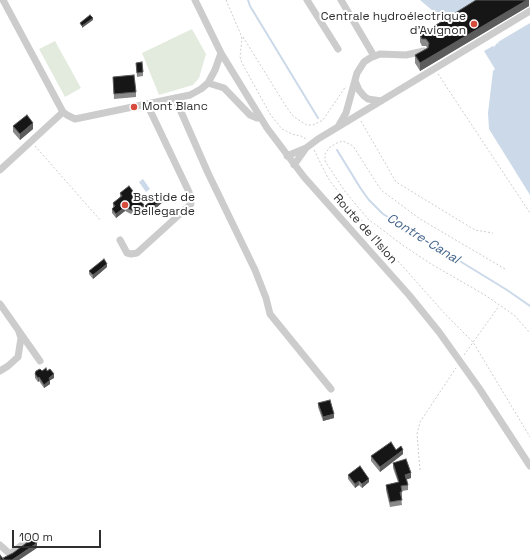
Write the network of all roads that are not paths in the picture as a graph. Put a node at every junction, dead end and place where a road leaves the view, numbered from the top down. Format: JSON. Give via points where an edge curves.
{"nodes":[{"id":1,"x":3,"y":0,"type":"edge"},
{"id":2,"x":195,"y":0,"type":"edge"},
{"id":3,"x":307,"y":0,"type":"edge"},
{"id":4,"x":341,"y":0,"type":"edge"},
{"id":5,"x":530,"y":11,"type":"edge"},
{"id":6,"x":338,"y":49,"type":"dead end"},
{"id":7,"x":424,"y":51,"type":"edge"},
{"id":8,"x":222,"y":53,"type":"junction"},
{"id":9,"x":374,"y":56,"type":"junction"},
{"id":10,"x":355,"y":80,"type":"junction"},
{"id":11,"x":208,"y":83,"type":"junction"},
{"id":12,"x":175,"y":98,"type":"junction"},
{"id":13,"x":381,"y":102,"type":"junction"},
{"id":14,"x":147,"y":104,"type":"junction"},
{"id":15,"x":63,"y":112,"type":"junction"},
{"id":16,"x":260,"y":118,"type":"junction"},
{"id":17,"x":336,"y":128,"type":"junction"},
{"id":18,"x":309,"y":145,"type":"junction"},
{"id":19,"x":287,"y":156,"type":"junction"},
{"id":20,"x":294,"y":164,"type":"junction"},
{"id":21,"x":0,"y":170,"type":"edge"},
{"id":22,"x":120,"y":240,"type":"dead end"},
{"id":23,"x":0,"y":304,"type":"edge"},
{"id":24,"x":19,"y":331,"type":"junction"},
{"id":25,"x":40,"y":362,"type":"dead end"},
{"id":26,"x":0,"y":371,"type":"edge"},
{"id":27,"x":331,"y":389,"type":"dead end"},
{"id":28,"x":530,"y":466,"type":"edge"},
{"id":29,"x":30,"y":539,"type":"edge"},
{"id":30,"x":0,"y":545,"type":"edge"}],
"edges":[{"from":1,"to":15,"type":"street"},
{"from":2,"to":8,"type":"street","name":"Route de l'Islon"},
{"from":3,"to":6,"type":"street"},
{"from":4,"to":9,"type":"street"},
{"from":5,"to":13,"type":"street"},
{"from":7,"to":9,"type":"street","via":[[406,55],[385,53]]},
{"from":8,"to":11,"type":"street"},
{"from":8,"to":16,"type":"street","name":"Route de l'Islon"},
{"from":9,"to":10,"type":"street","via":[[361,66]]},
{"from":10,"to":13,"type":"street","via":[[364,96]]},
{"from":10,"to":17,"type":"street","via":[[346,113]]},
{"from":11,"to":12,"type":"street","via":[[190,95]]},
{"from":11,"to":16,"type":"street","via":[[224,88],[250,115]]},
{"from":12,"to":14,"type":"street"},
{"from":12,"to":27,"type":"street","via":[[255,270],[270,314]]},
{"from":13,"to":17,"type":"street"},
{"from":14,"to":15,"type":"street","via":[[75,119]]},
{"from":14,"to":22,"type":"street","via":[[189,192],[191,204],[137,253],[127,253]]},
{"from":15,"to":21,"type":"street"},
{"from":16,"to":19,"type":"street","name":"Route de l'Islon"},
{"from":17,"to":18,"type":"street"},
{"from":18,"to":19,"type":"street"},
{"from":18,"to":20,"type":"street"},
{"from":19,"to":20,"type":"street","name":"Route de l'Islon"},
{"from":20,"to":28,"type":"street","name":"Route de l'Islon","via":[[439,332]]},
{"from":23,"to":24,"type":"street"},
{"from":24,"to":25,"type":"street"},
{"from":24,"to":26,"type":"street","via":[[21,338],[18,357]]},
{"from":29,"to":30,"type":"street","via":[[10,554]]}]}
